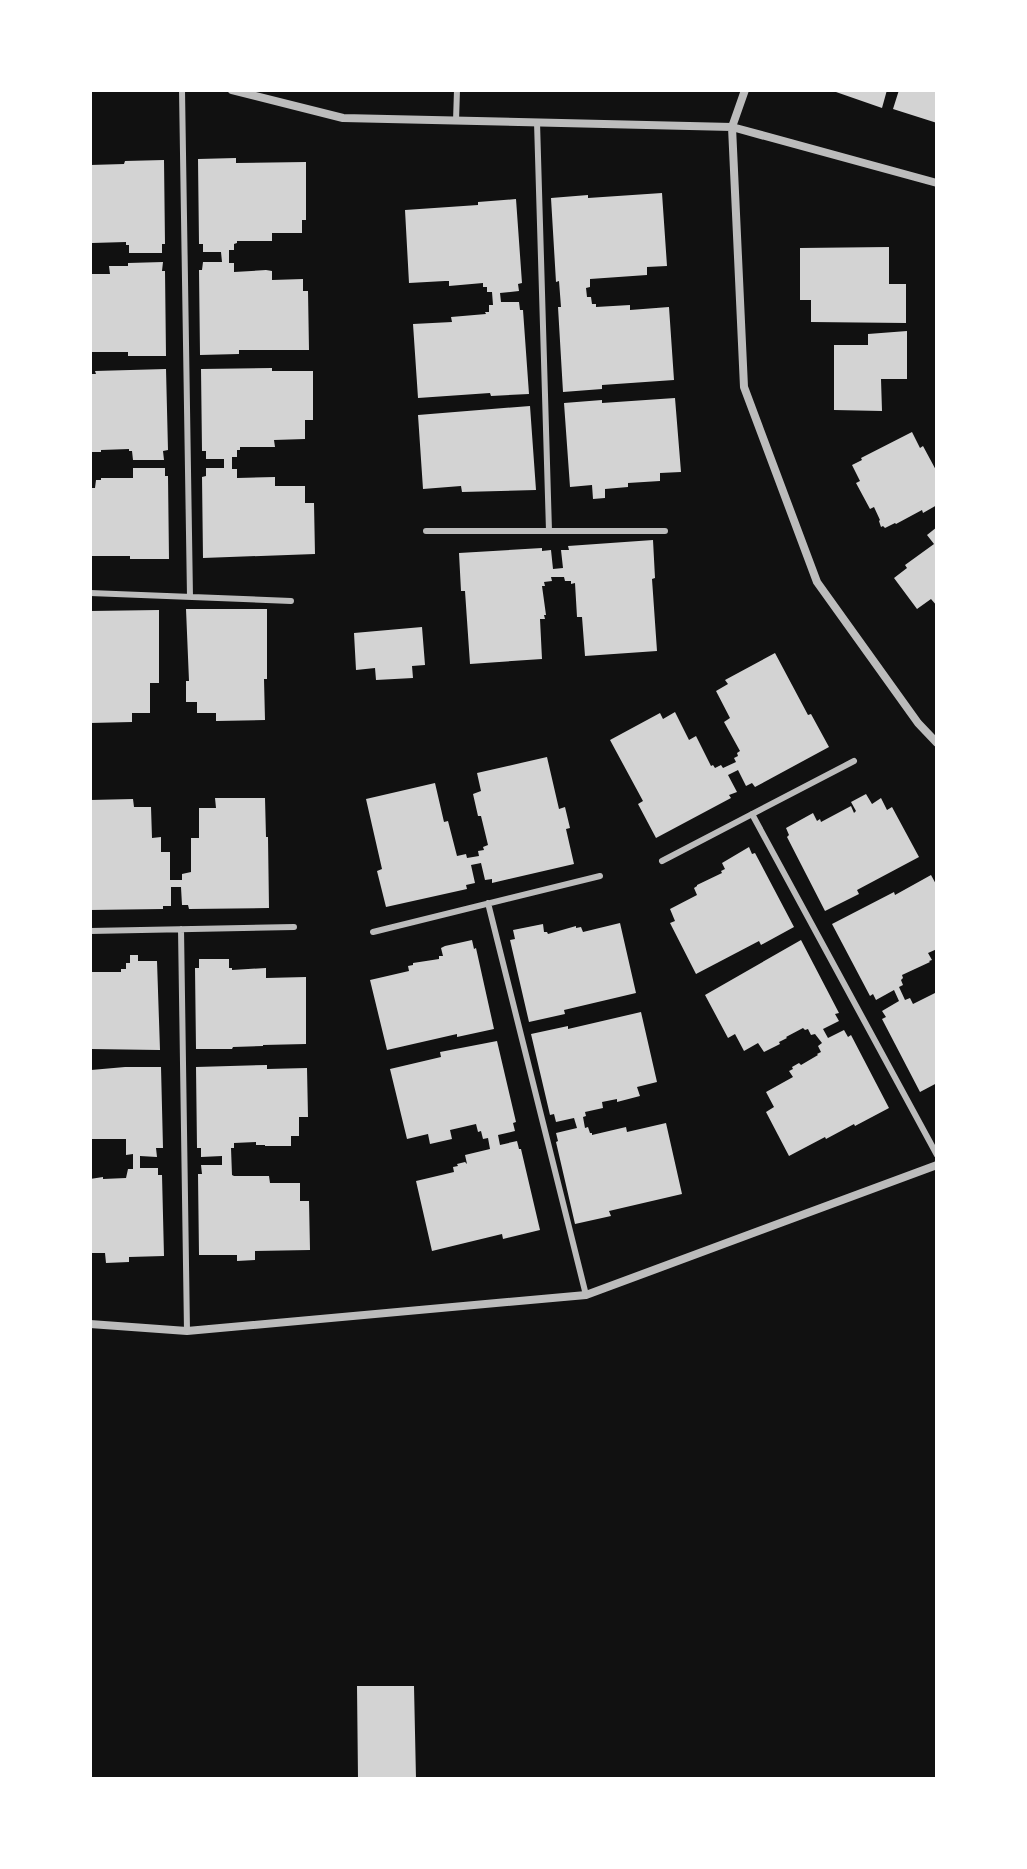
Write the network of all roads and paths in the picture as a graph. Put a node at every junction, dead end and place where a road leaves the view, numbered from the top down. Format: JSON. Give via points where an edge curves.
{"nodes":[{"id":1,"x":182,"y":90,"type":"edge"},
{"id":2,"x":232,"y":90,"type":"edge"},
{"id":3,"x":457,"y":90,"type":"edge"},
{"id":4,"x":745,"y":90,"type":"edge"},
{"id":5,"x":456,"y":121,"type":"junction"},
{"id":6,"x":537,"y":122,"type":"junction"},
{"id":7,"x":732,"y":127,"type":"junction"},
{"id":8,"x":937,"y":183,"type":"edge"},
{"id":9,"x":426,"y":531,"type":"dead end"},
{"id":10,"x":549,"y":531,"type":"junction"},
{"id":11,"x":665,"y":531,"type":"dead end"},
{"id":12,"x":90,"y":593,"type":"edge"},
{"id":13,"x":190,"y":597,"type":"junction"},
{"id":14,"x":291,"y":601,"type":"dead end"},
{"id":15,"x":937,"y":743,"type":"edge"},
{"id":16,"x":854,"y":761,"type":"dead end"},
{"id":17,"x":752,"y":814,"type":"junction"},
{"id":18,"x":662,"y":861,"type":"dead end"},
{"id":19,"x":600,"y":876,"type":"dead end"},
{"id":20,"x":488,"y":903,"type":"junction"},
{"id":21,"x":294,"y":927,"type":"dead end"},
{"id":22,"x":181,"y":929,"type":"junction"},
{"id":23,"x":90,"y":931,"type":"edge"},
{"id":24,"x":373,"y":932,"type":"dead end"},
{"id":25,"x":937,"y":1155,"type":"edge"},
{"id":26,"x":937,"y":1165,"type":"edge"},
{"id":27,"x":586,"y":1295,"type":"junction"},
{"id":28,"x":90,"y":1324,"type":"edge"},
{"id":29,"x":187,"y":1331,"type":"junction"}],
"edges":[{"from":1,"to":13,"type":"lane"},
{"from":2,"to":5,"type":"street","via":[[343,118]]},
{"from":3,"to":5,"type":"lane"},
{"from":4,"to":7,"type":"street"},
{"from":5,"to":6,"type":"street"},
{"from":6,"to":7,"type":"street"},
{"from":6,"to":10,"type":"lane"},
{"from":7,"to":8,"type":"street"},
{"from":7,"to":15,"type":"street","via":[[744,387],[817,582]]},
{"from":9,"to":10,"type":"lane"},
{"from":10,"to":11,"type":"lane"},
{"from":12,"to":13,"type":"lane"},
{"from":13,"to":14,"type":"lane"},
{"from":16,"to":17,"type":"lane"},
{"from":17,"to":18,"type":"lane"},
{"from":17,"to":25,"type":"lane"},
{"from":19,"to":20,"type":"lane"},
{"from":20,"to":24,"type":"lane"},
{"from":20,"to":27,"type":"lane"},
{"from":21,"to":22,"type":"lane"},
{"from":22,"to":23,"type":"lane"},
{"from":22,"to":29,"type":"lane"},
{"from":26,"to":27,"type":"street"},
{"from":27,"to":29,"type":"street"},
{"from":28,"to":29,"type":"street"}]}
